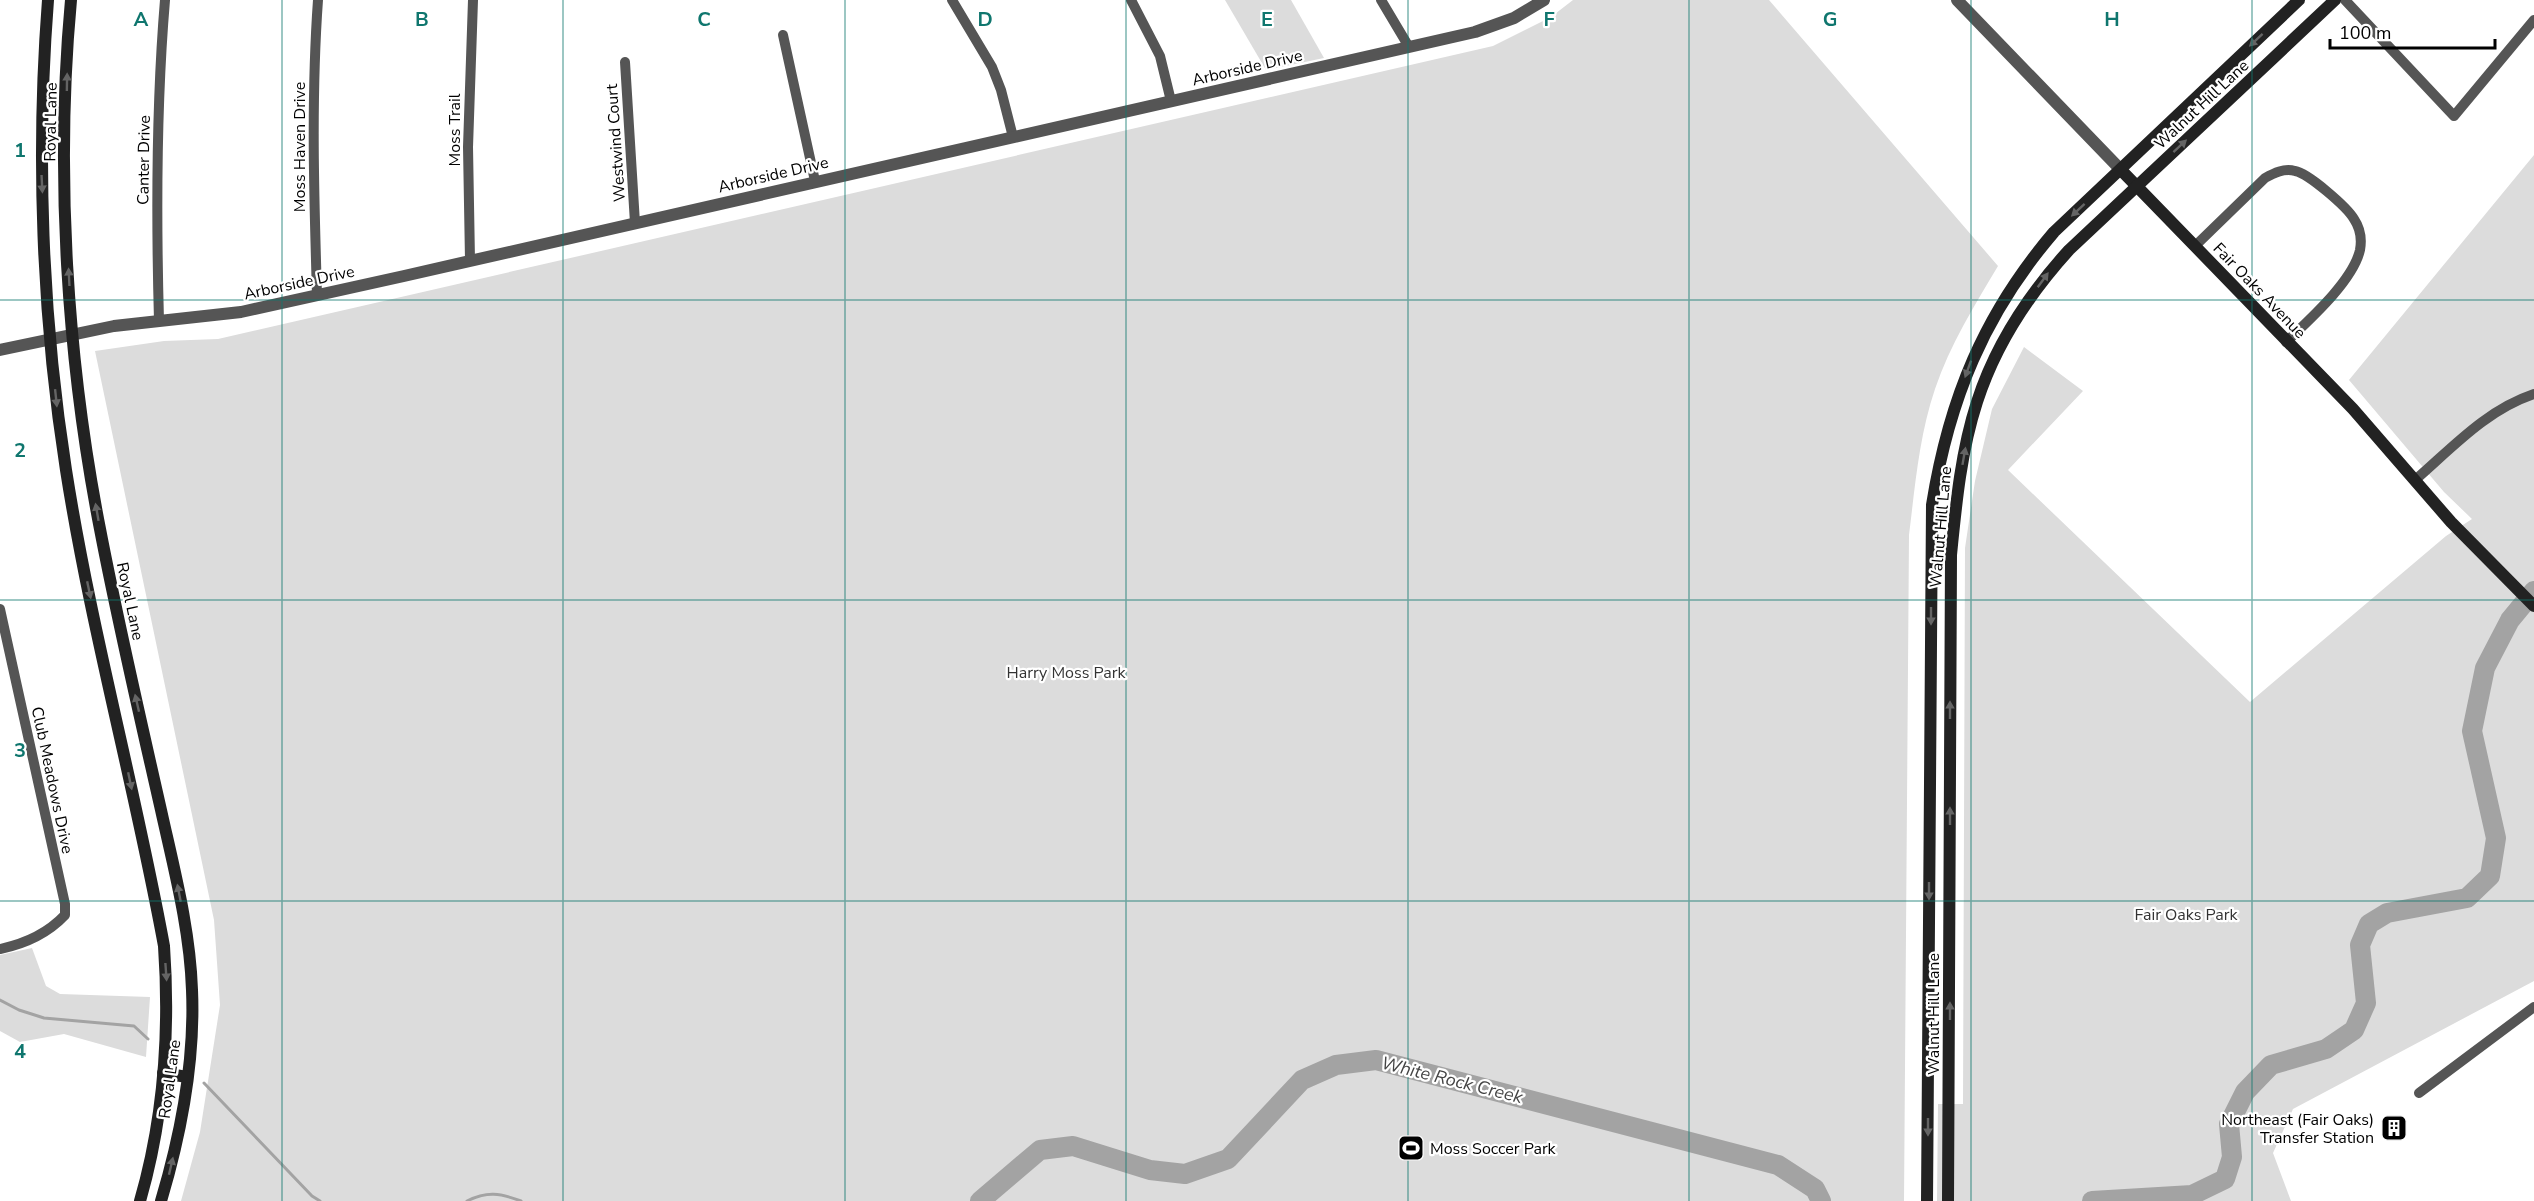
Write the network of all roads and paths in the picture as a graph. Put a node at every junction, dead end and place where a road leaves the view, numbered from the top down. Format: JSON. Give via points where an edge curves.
{"nodes":[{"id":1,"x":48,"y":0,"type":"edge"},
{"id":2,"x":71,"y":0,"type":"edge"},
{"id":3,"x":165,"y":0,"type":"edge"},
{"id":4,"x":318,"y":0,"type":"edge"},
{"id":5,"x":473,"y":0,"type":"edge"},
{"id":6,"x":952,"y":0,"type":"edge"},
{"id":7,"x":1131,"y":0,"type":"edge"},
{"id":8,"x":1382,"y":0,"type":"edge"},
{"id":9,"x":1544,"y":0,"type":"edge"},
{"id":10,"x":1957,"y":0,"type":"edge"},
{"id":11,"x":2299,"y":0,"type":"edge"},
{"id":12,"x":2335,"y":0,"type":"edge"},
{"id":13,"x":2345,"y":0,"type":"edge"},
{"id":14,"x":2534,"y":20,"type":"edge"},
{"id":15,"x":783,"y":35,"type":"dead end"},
{"id":16,"x":1409,"y":47,"type":"junction"},
{"id":17,"x":625,"y":62,"type":"dead end"},
{"id":18,"x":1171,"y":101,"type":"junction"},
{"id":19,"x":1013,"y":137,"type":"junction"},
{"id":20,"x":2121,"y":170,"type":"junction"},
{"id":21,"x":815,"y":182,"type":"junction"},
{"id":22,"x":2138,"y":186,"type":"junction"},
{"id":23,"x":635,"y":223,"type":"junction"},
{"id":24,"x":2195,"y":246,"type":"junction"},
{"id":25,"x":470,"y":260,"type":"junction"},
{"id":26,"x":317,"y":295,"type":"junction"},
{"id":27,"x":159,"y":321,"type":"junction"},
{"id":28,"x":72,"y":335,"type":"junction"},
{"id":29,"x":50,"y":340,"type":"junction"},
{"id":30,"x":2286,"y":342,"type":"junction"},
{"id":31,"x":0,"y":350,"type":"edge"},
{"id":32,"x":2534,"y":394,"type":"edge"},
{"id":33,"x":2415,"y":480,"type":"junction"},
{"id":34,"x":2534,"y":606,"type":"edge"},
{"id":35,"x":0,"y":609,"type":"edge"},
{"id":36,"x":0,"y":949,"type":"edge"},
{"id":37,"x":2534,"y":1007,"type":"edge"},
{"id":38,"x":163,"y":1073,"type":"junction"},
{"id":39,"x":187,"y":1077,"type":"junction"},
{"id":40,"x":2419,"y":1094,"type":"dead end"},
{"id":41,"x":140,"y":1201,"type":"edge"},
{"id":42,"x":161,"y":1201,"type":"edge"},
{"id":43,"x":1927,"y":1201,"type":"edge"},
{"id":44,"x":1948,"y":1201,"type":"edge"}],
"edges":[{"from":1,"to":29,"type":"main road","name":"Royal Lane","one_way":true,"via":[[41,165]]},
{"from":28,"to":2,"type":"main road","name":"Royal Lane","one_way":true,"via":[[66,187]]},
{"from":3,"to":27,"type":"street","name":"Canter Drive","via":[[159,111]]},
{"from":4,"to":26,"type":"street","name":"Moss Haven Drive","via":[[313,125]]},
{"from":5,"to":25,"type":"street","name":"Moss Trail","via":[[468,147]]},
{"from":6,"to":19,"type":"street","via":[[992,67]]},
{"from":7,"to":18,"type":"street","via":[[1160,56]]},
{"from":8,"to":16,"type":"street"},
{"from":9,"to":16,"type":"street","name":"Arborside Drive","via":[[1514,18],[1475,32]]},
{"from":10,"to":20,"type":"street","name":"Fair Oaks Avenue"},
{"from":11,"to":20,"type":"main road","name":"Walnut Hill Lane","one_way":true},
{"from":22,"to":12,"type":"main road","name":"Walnut Hill Lane","one_way":true},
{"from":13,"to":14,"type":"street","via":[[2454,116]]},
{"from":15,"to":21,"type":"street"},
{"from":16,"to":18,"type":"street","name":"Arborside Drive"},
{"from":17,"to":23,"type":"street","name":"Westwind Court"},
{"from":18,"to":19,"type":"street","name":"Arborside Drive"},
{"from":19,"to":21,"type":"street","name":"Arborside Drive"},
{"from":20,"to":22,"type":"main road","name":"Fair Oaks Avenue"},
{"from":20,"to":43,"type":"main road","name":"Walnut Hill Lane","one_way":true,"via":[[2054,232],[2028,262],[1989,323],[1971,360],[1945,438],[1932,505]]},
{"from":21,"to":23,"type":"street","name":"Arborside Drive"},
{"from":22,"to":24,"type":"main road","name":"Fair Oaks Avenue"},
{"from":44,"to":22,"type":"main road","name":"Walnut Hill Lane","one_way":true,"via":[[1951,555],[1967,438],[1977,401],[1995,360],[2034,292],[2069,250]]},
{"from":23,"to":25,"type":"street","name":"Arborside Drive"},
{"from":24,"to":30,"type":"main road","name":"Fair Oaks Avenue"},
{"from":24,"to":30,"type":"street","via":[[2276,172],[2292,170],[2306,174],[2354,218],[2361,248],[2356,262],[2320,310]]},
{"from":25,"to":26,"type":"street","name":"Arborside Drive"},
{"from":26,"to":27,"type":"street","name":"Arborside Drive","via":[[241,312]]},
{"from":27,"to":28,"type":"street","name":"Arborside Drive"},
{"from":28,"to":29,"type":"street","name":"Arborside Drive"},
{"from":39,"to":28,"type":"main road","name":"Royal Lane","one_way":true,"via":[[193,992],[186,930],[100,530]]},
{"from":29,"to":31,"type":"street","name":"Arborside Drive"},
{"from":29,"to":38,"type":"main road","name":"Royal Lane","one_way":true,"via":[[73,513],[164,946],[168,1000]]},
{"from":30,"to":33,"type":"main road","name":"Fair Oaks Avenue","via":[[2353,409]]},
{"from":32,"to":33,"type":"street","via":[[2479,422]]},
{"from":33,"to":34,"type":"main road","name":"Fair Oaks Avenue"},
{"from":35,"to":36,"type":"street","name":"Club Meadows Drive","via":[[65,904],[65,915],[58,922],[30,940]]},
{"from":37,"to":40,"type":"street"},
{"from":38,"to":39,"type":"main road"},
{"from":38,"to":41,"type":"main road","name":"Royal Lane"},
{"from":42,"to":39,"type":"main road","name":"Royal Lane","one_way":true,"via":[[179,1130]]}]}
